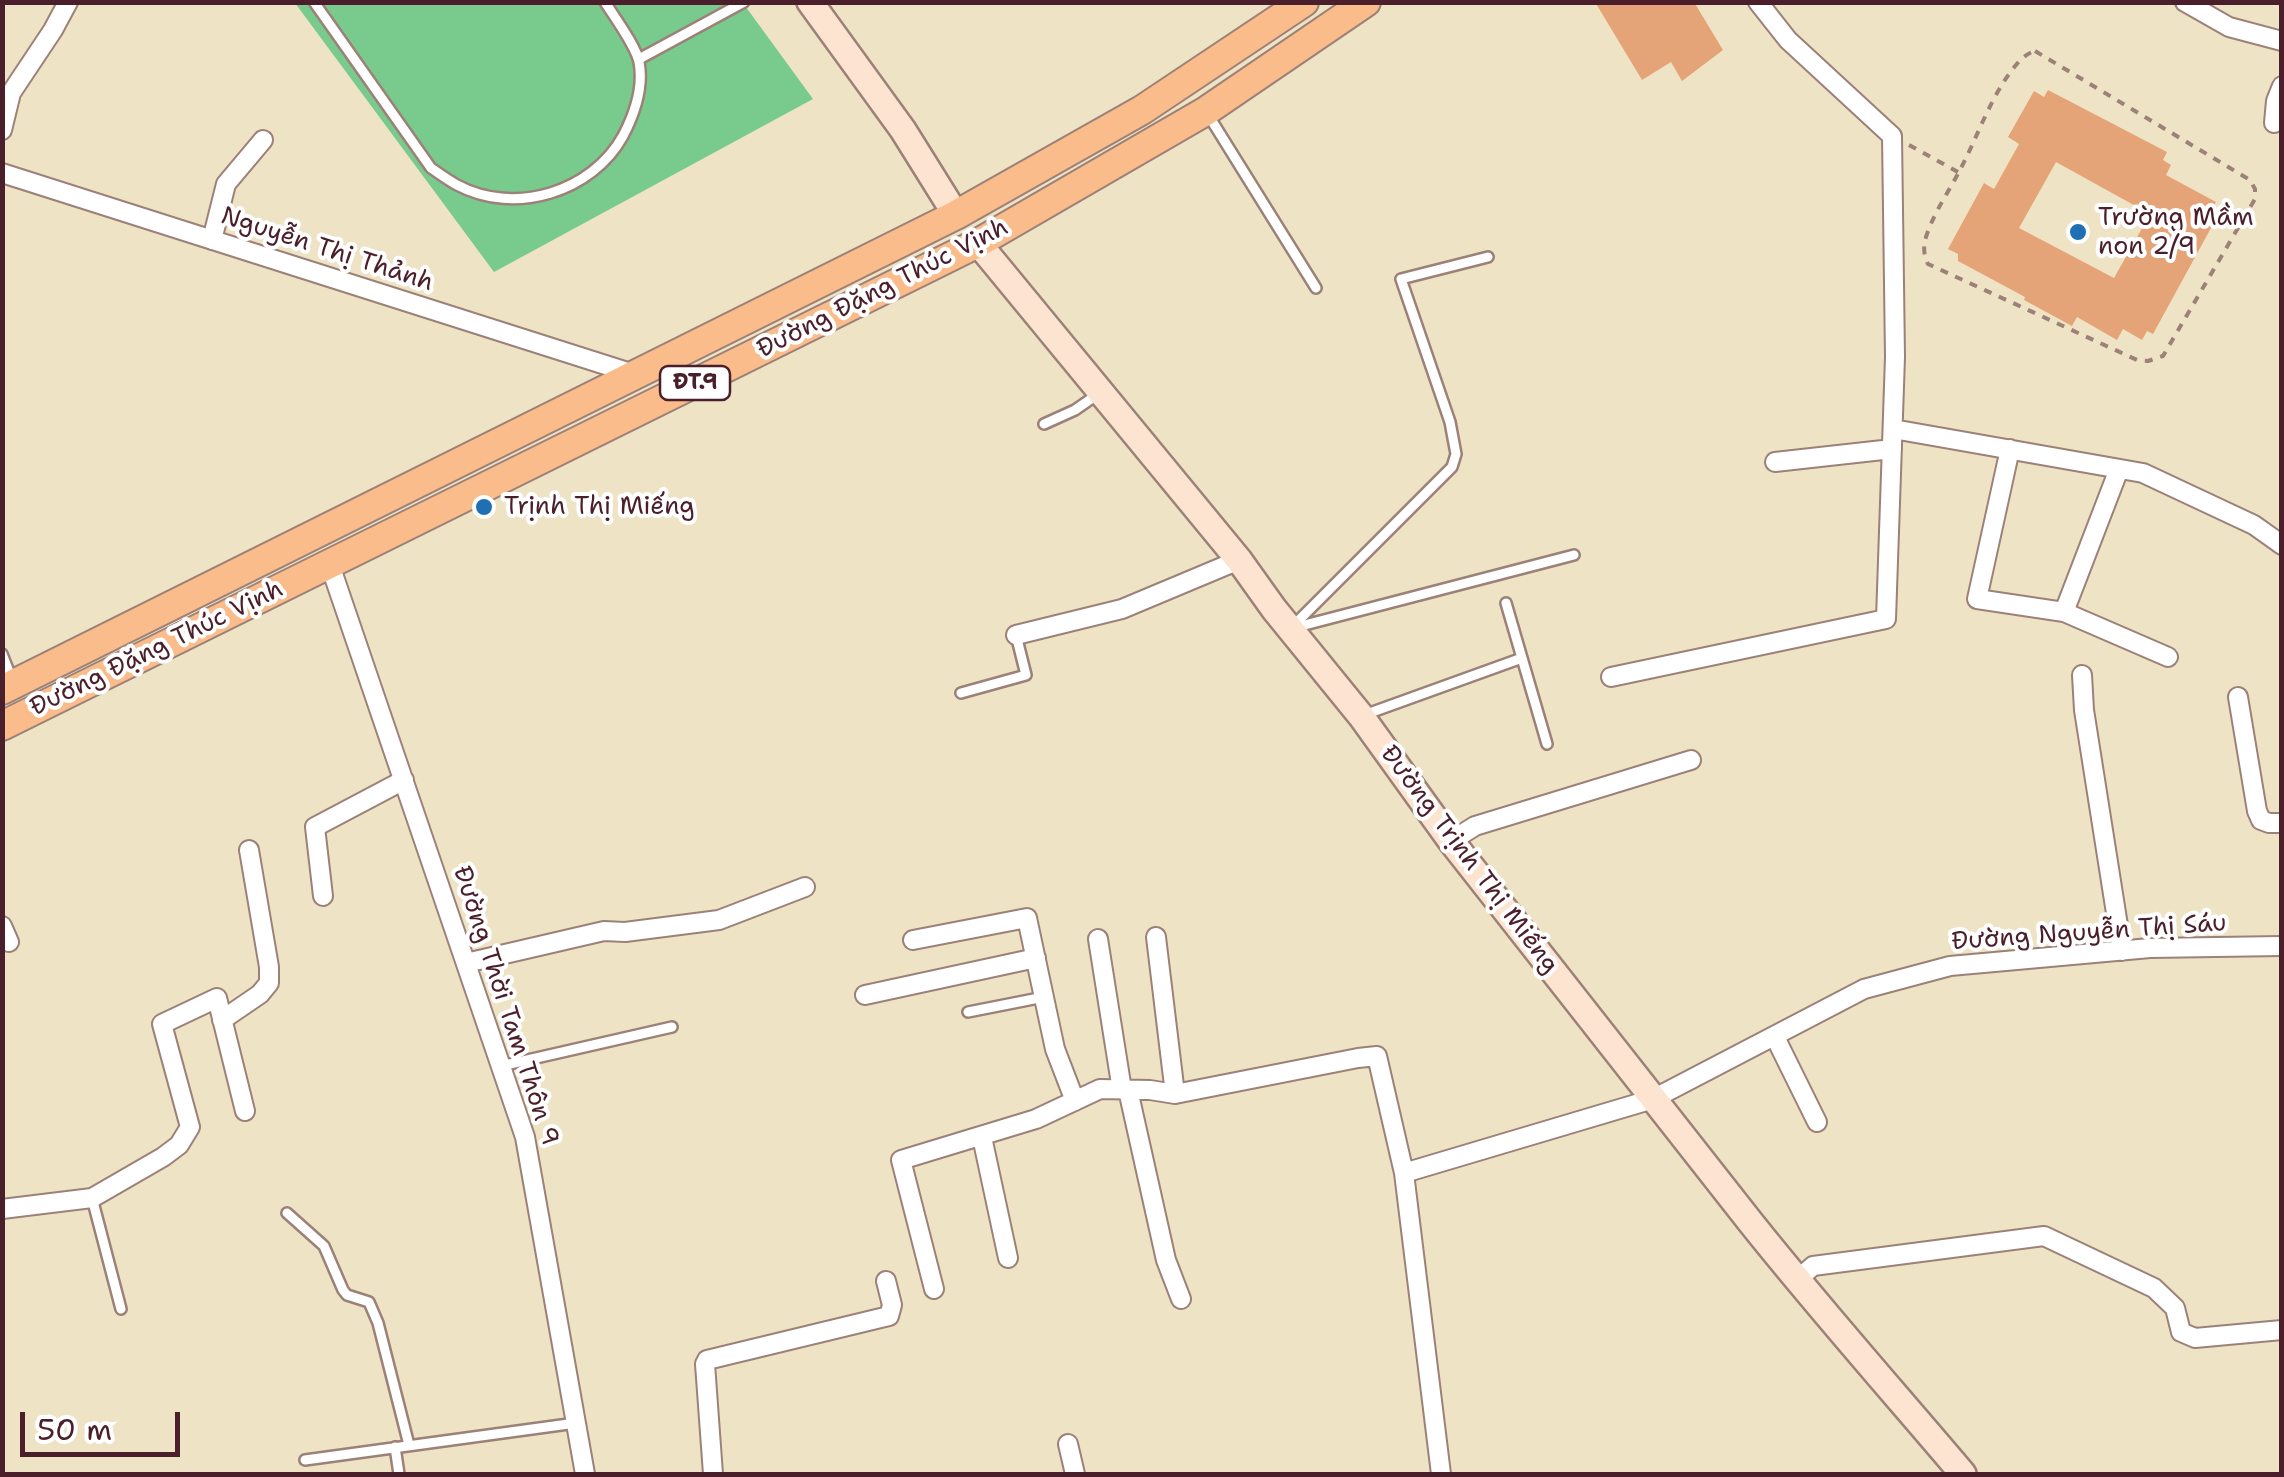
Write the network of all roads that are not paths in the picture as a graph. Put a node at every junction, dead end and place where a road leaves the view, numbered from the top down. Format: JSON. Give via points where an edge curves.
{"nodes":[{"id":1,"x":68,"y":2,"type":"edge"},
{"id":2,"x":314,"y":2,"type":"edge"},
{"id":3,"x":605,"y":2,"type":"edge"},
{"id":4,"x":744,"y":2,"type":"edge"},
{"id":5,"x":810,"y":2,"type":"edge"},
{"id":6,"x":1304,"y":2,"type":"edge"},
{"id":7,"x":1366,"y":2,"type":"edge"},
{"id":8,"x":1758,"y":2,"type":"edge"},
{"id":9,"x":2185,"y":2,"type":"edge"},
{"id":10,"x":2282,"y":42,"type":"edge"},
{"id":11,"x":639,"y":59,"type":"junction"},
{"id":12,"x":2282,"y":86,"type":"edge"},
{"id":13,"x":1206,"y":111,"type":"junction"},
{"id":14,"x":2274,"y":123,"type":"dead end"},
{"id":15,"x":2,"y":130,"type":"edge"},
{"id":16,"x":263,"y":140,"type":"dead end"},
{"id":17,"x":2,"y":173,"type":"edge"},
{"id":18,"x":956,"y":214,"type":"junction"},
{"id":19,"x":212,"y":240,"type":"junction"},
{"id":20,"x":978,"y":243,"type":"junction"},
{"id":21,"x":1488,"y":257,"type":"dead end"},
{"id":22,"x":1316,"y":288,"type":"dead end"},
{"id":23,"x":637,"y":375,"type":"junction"},
{"id":24,"x":1100,"y":392,"type":"junction"},
{"id":25,"x":1044,"y":424,"type":"dead end"},
{"id":26,"x":1892,"y":428,"type":"junction"},
{"id":27,"x":1892,"y":449,"type":"junction"},
{"id":28,"x":2010,"y":449,"type":"junction"},
{"id":29,"x":1775,"y":462,"type":"dead end"},
{"id":30,"x":2119,"y":469,"type":"junction"},
{"id":31,"x":2282,"y":544,"type":"edge"},
{"id":32,"x":1574,"y":555,"type":"dead end"},
{"id":33,"x":1238,"y":560,"type":"junction"},
{"id":34,"x":330,"y":564,"type":"junction"},
{"id":35,"x":1506,"y":603,"type":"dead end"},
{"id":36,"x":2064,"y":612,"type":"junction"},
{"id":37,"x":1290,"y":628,"type":"junction"},
{"id":38,"x":1016,"y":634,"type":"joint"},
{"id":39,"x":2,"y":654,"type":"edge"},
{"id":40,"x":2168,"y":657,"type":"dead end"},
{"id":41,"x":1522,"y":658,"type":"junction"},
{"id":42,"x":2082,"y":675,"type":"dead end"},
{"id":43,"x":1611,"y":677,"type":"dead end"},
{"id":44,"x":8,"y":688,"type":"edge"},
{"id":45,"x":961,"y":693,"type":"dead end"},
{"id":46,"x":2238,"y":696,"type":"dead end"},
{"id":47,"x":1361,"y":716,"type":"junction"},
{"id":48,"x":2,"y":726,"type":"edge"},
{"id":49,"x":1547,"y":744,"type":"dead end"},
{"id":50,"x":1691,"y":760,"type":"dead end"},
{"id":51,"x":404,"y":780,"type":"junction"},
{"id":52,"x":2282,"y":823,"type":"edge"},
{"id":53,"x":1451,"y":841,"type":"junction"},
{"id":54,"x":250,"y":850,"type":"dead end"},
{"id":55,"x":805,"y":887,"type":"dead end"},
{"id":56,"x":323,"y":896,"type":"dead end"},
{"id":57,"x":1156,"y":936,"type":"dead end"},
{"id":58,"x":1098,"y":939,"type":"dead end"},
{"id":59,"x":914,"y":940,"type":"dead end"},
{"id":60,"x":2282,"y":946,"type":"edge"},
{"id":61,"x":2122,"y":951,"type":"junction"},
{"id":62,"x":1036,"y":958,"type":"junction"},
{"id":63,"x":466,"y":963,"type":"junction"},
{"id":64,"x":865,"y":994,"type":"dead end"},
{"id":65,"x":1044,"y":997,"type":"junction"},
{"id":66,"x":968,"y":1012,"type":"dead end"},
{"id":67,"x":222,"y":1020,"type":"junction"},
{"id":68,"x":672,"y":1027,"type":"dead end"},
{"id":69,"x":1775,"y":1036,"type":"junction"},
{"id":70,"x":501,"y":1066,"type":"junction"},
{"id":71,"x":1125,"y":1090,"type":"junction"},
{"id":72,"x":1175,"y":1094,"type":"junction"},
{"id":73,"x":1654,"y":1100,"type":"junction"},
{"id":74,"x":1075,"y":1101,"type":"junction"},
{"id":75,"x":245,"y":1112,"type":"dead end"},
{"id":76,"x":1817,"y":1122,"type":"dead end"},
{"id":77,"x":982,"y":1137,"type":"junction"},
{"id":78,"x":1404,"y":1173,"type":"junction"},
{"id":79,"x":92,"y":1198,"type":"junction"},
{"id":80,"x":2,"y":1209,"type":"edge"},
{"id":81,"x":287,"y":1213,"type":"dead end"},
{"id":82,"x":1008,"y":1258,"type":"dead end"},
{"id":83,"x":1797,"y":1280,"type":"junction"},
{"id":84,"x":886,"y":1281,"type":"dead end"},
{"id":85,"x":934,"y":1288,"type":"dead end"},
{"id":86,"x":1181,"y":1299,"type":"dead end"},
{"id":87,"x":121,"y":1309,"type":"dead end"},
{"id":88,"x":2282,"y":1330,"type":"edge"},
{"id":89,"x":576,"y":1423,"type":"junction"},
{"id":90,"x":1068,"y":1444,"type":"dead end"},
{"id":91,"x":409,"y":1445,"type":"junction"},
{"id":92,"x":395,"y":1447,"type":"junction"},
{"id":93,"x":305,"y":1460,"type":"dead end"},
{"id":94,"x":398,"y":1474,"type":"edge"},
{"id":95,"x":585,"y":1474,"type":"edge"},
{"id":96,"x":713,"y":1474,"type":"edge"},
{"id":97,"x":1075,"y":1474,"type":"edge"},
{"id":98,"x":1441,"y":1474,"type":"edge"},
{"id":99,"x":1963,"y":1474,"type":"edge"}],
"edges":[{"from":1,"to":15,"type":"street","via":[[11,93]]},
{"from":2,"to":11,"type":"lane","via":[[431,168],[488,196],[535,199],[580,182],[613,154],[640,91]]},
{"from":3,"to":11,"type":"lane"},
{"from":4,"to":11,"type":"lane"},
{"from":5,"to":18,"type":"main road"},
{"from":6,"to":18,"type":"main road","name":"Đường Đặng Thúc Vịnh","number":"ĐT.9","via":[[1142,110]]},
{"from":7,"to":13,"type":"main road","name":"Đường Đặng Thúc Vịnh","number":"ĐT.9"},
{"from":8,"to":26,"type":"street","via":[[1788,40],[1892,136]]},
{"from":9,"to":10,"type":"street","via":[[2229,27]]},
{"from":12,"to":14,"type":"street"},
{"from":13,"to":20,"type":"main road","name":"Đường Đặng Thúc Vịnh","number":"ĐT.9"},
{"from":13,"to":22,"type":"lane"},
{"from":16,"to":19,"type":"street","via":[[226,184]]},
{"from":17,"to":19,"type":"street","name":"Nguyễn Thị Thảnh"},
{"from":18,"to":20,"type":"main road"},
{"from":18,"to":23,"type":"main road","name":"Đường Đặng Thúc Vịnh","number":"ĐT.9"},
{"from":19,"to":23,"type":"street","name":"Nguyễn Thị Thảnh"},
{"from":20,"to":24,"type":"main road","name":"Đường Trịnh Thị Miếng"},
{"from":20,"to":34,"type":"main road","name":"Đường Đặng Thúc Vịnh","number":"ĐT.9"},
{"from":21,"to":37,"type":"lane","via":[[1401,280],[1450,422],[1452,467]]},
{"from":23,"to":44,"type":"main road","name":"Đường Đặng Thúc Vịnh","number":"ĐT.9"},
{"from":24,"to":25,"type":"lane"},
{"from":24,"to":33,"type":"main road","name":"Đường Trịnh Thị Miếng"},
{"from":26,"to":27,"type":"street"},
{"from":26,"to":28,"type":"street"},
{"from":27,"to":29,"type":"street"},
{"from":27,"to":43,"type":"street","via":[[1886,618]]},
{"from":28,"to":30,"type":"street"},
{"from":28,"to":36,"type":"street","via":[[1977,600]]},
{"from":30,"to":31,"type":"street","via":[[2143,473]]},
{"from":30,"to":36,"type":"street"},
{"from":32,"to":37,"type":"lane"},
{"from":33,"to":37,"type":"main road","name":"Đường Trịnh Thị Miếng"},
{"from":33,"to":38,"type":"street","via":[[1122,609]]},
{"from":34,"to":48,"type":"main road","name":"Đường Đặng Thúc Vịnh","number":"ĐT.9"},
{"from":34,"to":51,"type":"street","name":"Đường Thời Tam Thôn 9"},
{"from":35,"to":41,"type":"lane"},
{"from":36,"to":40,"type":"street"},
{"from":37,"to":47,"type":"main road","name":"Đường Trịnh Thị Miếng"},
{"from":38,"to":45,"type":"lane","via":[[1026,675]]},
{"from":39,"to":44,"type":"lane"},
{"from":41,"to":47,"type":"lane"},
{"from":41,"to":49,"type":"lane"},
{"from":42,"to":61,"type":"street"},
{"from":46,"to":52,"type":"street","via":[[2257,811],[2261,820]]},
{"from":47,"to":53,"type":"main road","name":"Đường Trịnh Thị Miếng"},
{"from":50,"to":53,"type":"street","via":[[1474,826]]},
{"from":51,"to":56,"type":"street","via":[[315,827]]},
{"from":51,"to":63,"type":"street","name":"Đường Thời Tam Thôn 9"},
{"from":53,"to":73,"type":"main road","name":"Đường Trịnh Thị Miếng"},
{"from":54,"to":67,"type":"street","via":[[269,983]]},
{"from":55,"to":63,"type":"street","via":[[719,920],[604,930]]},
{"from":57,"to":72,"type":"street"},
{"from":58,"to":71,"type":"street"},
{"from":59,"to":62,"type":"street","via":[[1027,918]]},
{"from":60,"to":61,"type":"street","name":"Đường Nguyễn Thị Sáu"},
{"from":61,"to":69,"type":"street","name":"Đường Nguyễn Thị Sáu","via":[[1950,966],[1864,989]]},
{"from":62,"to":64,"type":"street"},
{"from":62,"to":65,"type":"street"},
{"from":63,"to":70,"type":"street","name":"Đường Thời Tam Thôn 9"},
{"from":65,"to":66,"type":"lane"},
{"from":65,"to":74,"type":"street"},
{"from":67,"to":75,"type":"street"},
{"from":67,"to":79,"type":"street","via":[[217,998],[162,1024],[190,1127],[171,1151]]},
{"from":68,"to":70,"type":"lane"},
{"from":69,"to":73,"type":"street","name":"Đường Nguyễn Thị Sáu"},
{"from":69,"to":76,"type":"street"},
{"from":70,"to":89,"type":"street","name":"Đường Thời Tam Thôn 9","via":[[525,1137]]},
{"from":71,"to":72,"type":"street"},
{"from":71,"to":74,"type":"street","via":[[1100,1089]]},
{"from":71,"to":86,"type":"street"},
{"from":72,"to":78,"type":"street","via":[[1377,1056]]},
{"from":73,"to":78,"type":"street","name":"Đường Nguyễn Thị Sáu"},
{"from":73,"to":83,"type":"main road","name":"Đường Trịnh Thị Miếng"},
{"from":74,"to":77,"type":"street"},
{"from":77,"to":82,"type":"street"},
{"from":77,"to":85,"type":"street","via":[[901,1160]]},
{"from":78,"to":98,"type":"street"},
{"from":79,"to":80,"type":"street"},
{"from":79,"to":87,"type":"lane"},
{"from":81,"to":91,"type":"lane","via":[[324,1246],[343,1290],[369,1302]]},
{"from":83,"to":88,"type":"street","via":[[1813,1266],[2044,1236],[2154,1288],[2175,1308],[2181,1332],[2195,1338]]},
{"from":83,"to":99,"type":"main road","name":"Đường Trịnh Thị Miếng"},
{"from":84,"to":96,"type":"street","via":[[889,1316],[707,1360]]},
{"from":89,"to":91,"type":"lane"},
{"from":89,"to":95,"type":"street","name":"Đường Thời Tam Thôn 9"},
{"from":90,"to":97,"type":"street"},
{"from":91,"to":92,"type":"lane"},
{"from":92,"to":93,"type":"lane"},
{"from":92,"to":94,"type":"lane"}]}
